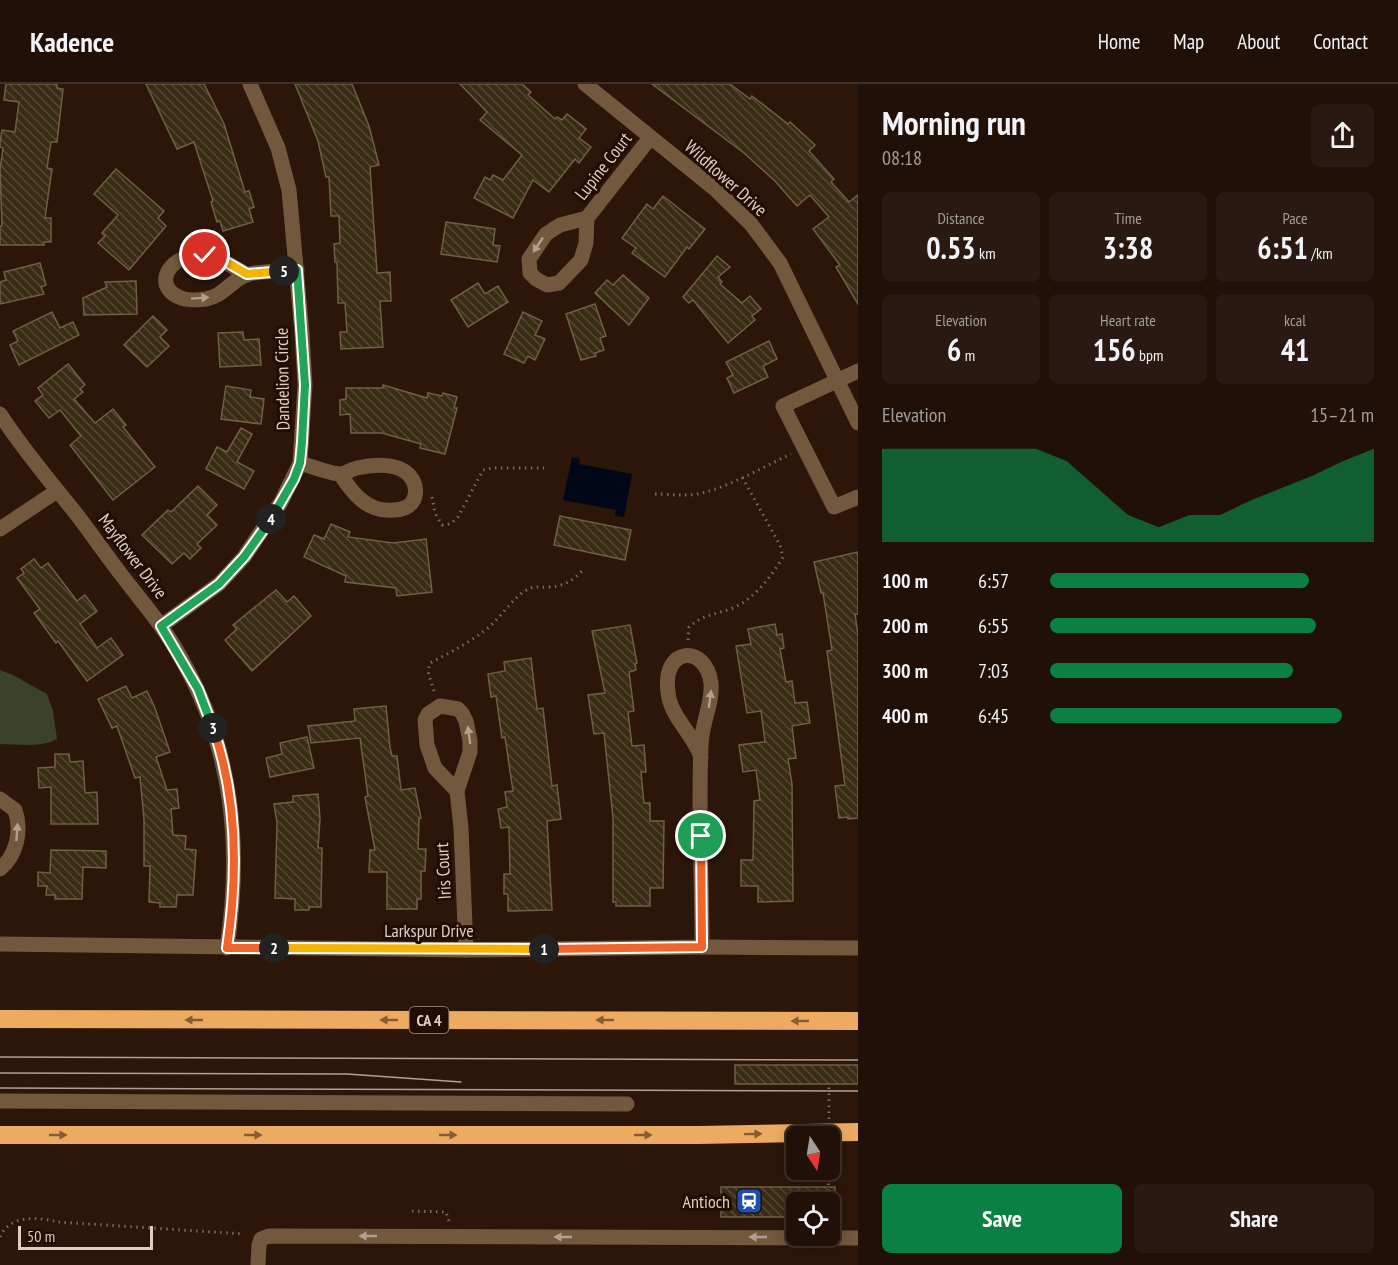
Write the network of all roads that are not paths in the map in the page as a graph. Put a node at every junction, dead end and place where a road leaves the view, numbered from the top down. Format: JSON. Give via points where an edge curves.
{"nodes":[{"id":1,"x":250,"y":84,"type":"edge"},
{"id":2,"x":585,"y":84,"type":"edge"},
{"id":3,"x":650,"y":138,"type":"junction"},
{"id":4,"x":587,"y":218,"type":"junction"},
{"id":5,"x":297,"y":270,"type":"junction"},
{"id":6,"x":247,"y":274,"type":"junction"},
{"id":7,"x":858,"y":371,"type":"edge"},
{"id":8,"x":839,"y":380,"type":"junction"},
{"id":9,"x":0,"y":414,"type":"edge"},
{"id":10,"x":858,"y":423,"type":"edge"},
{"id":11,"x":300,"y":463,"type":"junction"},
{"id":12,"x":340,"y":474,"type":"junction"},
{"id":13,"x":57,"y":491,"type":"junction"},
{"id":14,"x":858,"y":497,"type":"edge"},
{"id":15,"x":0,"y":529,"type":"edge"},
{"id":16,"x":161,"y":626,"type":"junction"},
{"id":17,"x":701,"y":757,"type":"junction"},
{"id":18,"x":457,"y":791,"type":"junction"},
{"id":19,"x":0,"y":799,"type":"edge"},
{"id":20,"x":0,"y":869,"type":"edge"},
{"id":21,"x":0,"y":944,"type":"edge"},
{"id":22,"x":702,"y":947,"type":"junction"},
{"id":23,"x":227,"y":948,"type":"junction"},
{"id":24,"x":858,"y":948,"type":"edge"},
{"id":25,"x":466,"y":950,"type":"junction"},
{"id":26,"x":0,"y":1019,"type":"edge"},
{"id":27,"x":858,"y":1021,"type":"edge"},
{"id":28,"x":0,"y":1101,"type":"edge"},
{"id":29,"x":627,"y":1104,"type":"dead end"},
{"id":30,"x":840,"y":1132,"type":"edge"},
{"id":31,"x":858,"y":1132,"type":"edge"},
{"id":32,"x":786,"y":1133,"type":"edge"},
{"id":33,"x":0,"y":1135,"type":"edge"},
{"id":34,"x":840,"y":1137,"type":"edge"},
{"id":35,"x":858,"y":1139,"type":"edge"},
{"id":36,"x":858,"y":1238,"type":"edge"},
{"id":37,"x":258,"y":1265,"type":"edge"}],
"edges":[{"from":1,"to":5,"type":"street","name":"Dandelion Circle","via":[[284,167]]},
{"from":2,"to":3,"type":"street","name":"Wildflower Drive"},
{"from":3,"to":4,"type":"street","name":"Lupine Court"},
{"from":3,"to":8,"type":"street","name":"Wildflower Drive","via":[[733,205],[767,244],[789,279]]},
{"from":4,"to":4,"type":"street","name":"Lupine Court","one_way":true,"via":[[546,234],[530,259],[530,273],[536,279],[547,285],[564,280],[584,253]]},
{"from":5,"to":6,"type":"street"},
{"from":5,"to":11,"type":"street","name":"Dandelion Circle","via":[[305,385]]},
{"from":6,"to":6,"type":"street","one_way":true,"via":[[216,257],[195,256],[181,259],[169,268],[166,280],[170,291],[182,299],[207,299],[224,292]]},
{"from":7,"to":8,"type":"street"},
{"from":8,"to":10,"type":"street","name":"Wildflower Drive"},
{"from":8,"to":14,"type":"street","via":[[783,406],[834,507]]},
{"from":9,"to":13,"type":"street","name":"Mayflower Drive"},
{"from":11,"to":12,"type":"street"},
{"from":11,"to":16,"type":"street","name":"Dandelion Circle","via":[[281,502],[244,557],[219,584]]},
{"from":12,"to":12,"type":"street","via":[[358,498],[372,507],[395,510],[407,507],[414,499],[414,481],[402,470],[378,465]]},
{"from":13,"to":15,"type":"street"},
{"from":13,"to":16,"type":"street","name":"Mayflower Drive"},
{"from":16,"to":23,"type":"street","name":"Mayflower Drive","via":[[198,689],[225,774],[235,861]]},
{"from":17,"to":17,"type":"street","one_way":true,"via":[[711,700],[709,674],[699,659],[681,657],[669,668],[668,694],[672,709]]},
{"from":17,"to":22,"type":"street"},
{"from":18,"to":18,"type":"street","name":"Iris Court","one_way":true,"via":[[470,752],[469,729],[458,709],[440,706],[425,720],[427,745],[435,768]]},
{"from":18,"to":25,"type":"street","name":"Iris Court"},
{"from":20,"to":19,"type":"street","one_way":true,"via":[[13,854],[17,824],[15,810]]},
{"from":21,"to":23,"type":"street","name":"Larkspur Drive"},
{"from":22,"to":24,"type":"street","name":"Larkspur Drive"},
{"from":22,"to":25,"type":"street","name":"Larkspur Drive"},
{"from":23,"to":25,"type":"street","name":"Larkspur Drive"},
{"from":27,"to":26,"type":"highway","number":"CA 4","one_way":true},
{"from":28,"to":29,"type":"street","via":[[604,1097]]},
{"from":30,"to":31,"type":"highway"},
{"from":33,"to":32,"type":"highway","one_way":true},
{"from":34,"to":35,"type":"highway"},
{"from":36,"to":37,"type":"street","one_way":true,"via":[[269,1236],[261,1239]]}]}
